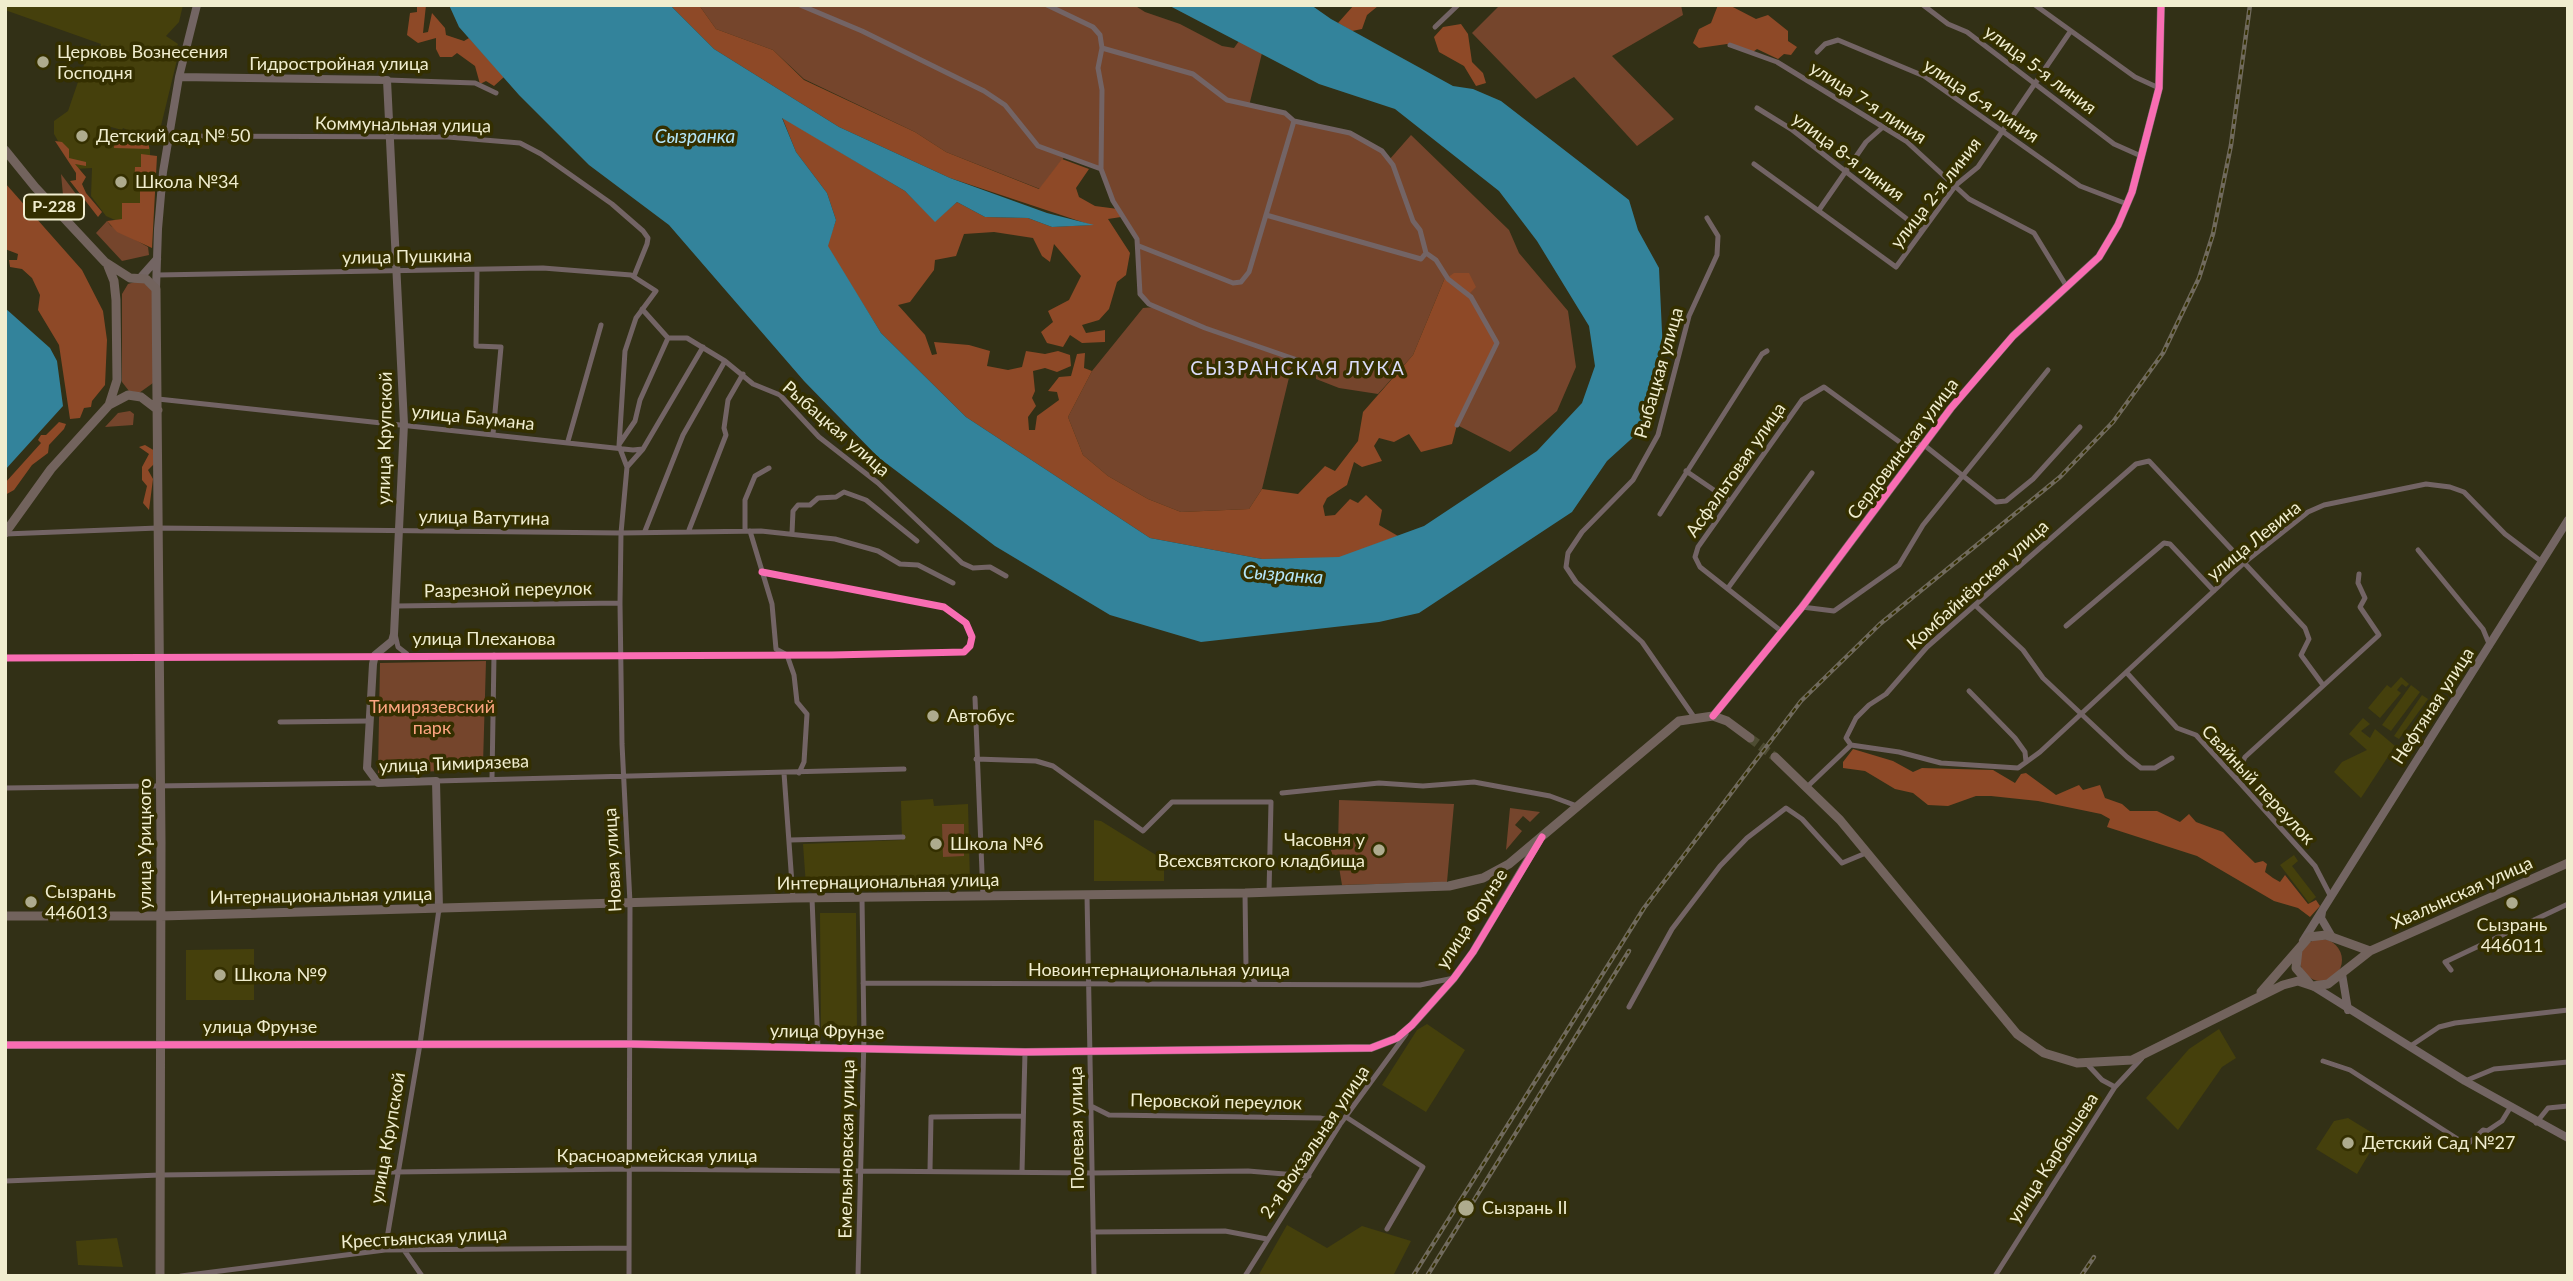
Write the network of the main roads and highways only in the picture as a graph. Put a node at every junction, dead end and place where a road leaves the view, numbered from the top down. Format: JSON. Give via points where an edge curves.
{"nodes":[{"id":1,"x":5,"y":150,"type":"edge"},
{"id":2,"x":105,"y":262,"type":"junction"},
{"id":3,"x":130,"y":278,"type":"junction"},
{"id":4,"x":116,"y":300,"type":"junction"},
{"id":5,"x":158,"y":379,"type":"junction"},
{"id":6,"x":117,"y":380,"type":"junction"},
{"id":7,"x":128,"y":396,"type":"junction"},
{"id":8,"x":141,"y":397,"type":"junction"},
{"id":9,"x":109,"y":405,"type":"junction"},
{"id":10,"x":159,"y":412,"type":"junction"},
{"id":11,"x":5,"y":533,"type":"edge"},
{"id":12,"x":1750,"y":738,"type":"tunnel mouth"},
{"id":13,"x":1775,"y":757,"type":"tunnel mouth"},
{"id":14,"x":2568,"y":863,"type":"edge"},
{"id":15,"x":5,"y":916,"type":"edge"},
{"id":16,"x":161,"y":916,"type":"junction"},
{"id":17,"x":2302,"y":943,"type":"junction"},
{"id":18,"x":2341,"y":947,"type":"junction"},
{"id":19,"x":2370,"y":951,"type":"junction"},
{"id":20,"x":2343,"y":972,"type":"junction"},
{"id":21,"x":2312,"y":985,"type":"junction"},
{"id":22,"x":2260,"y":994,"type":"junction"},
{"id":23,"x":160,"y":1276,"type":"edge"}],
"edges":[{"from":1,"to":2,"type":"main road","number":"Р-228"},
{"from":2,"to":3,"type":"main road"},
{"from":2,"to":4,"type":"main road","number":"Р-228"},
{"from":3,"to":4,"type":"main road"},
{"from":3,"to":5,"type":"main road","via":[[141,277],[156,289]]},
{"from":4,"to":6,"type":"main road"},
{"from":5,"to":8,"type":"main road"},
{"from":5,"to":10,"type":"main road","name":"улица Урицкого"},
{"from":6,"to":7,"type":"main road"},
{"from":6,"to":9,"type":"main road"},
{"from":7,"to":8,"type":"main road"},
{"from":7,"to":9,"type":"main road"},
{"from":8,"to":10,"type":"main road"},
{"from":9,"to":11,"type":"main road","via":[[51,469]]},
{"from":10,"to":16,"type":"main road","name":"улица Урицкого"},
{"from":12,"to":16,"type":"main road","name":"Интернациональная улица","via":[[1713,716],[1679,721],[1508,864],[1483,878],[1450,886]]},
{"from":13,"to":22,"type":"main road","via":[[1808,786],[2017,1034],[2044,1053],[2087,1064],[2132,1060]]},
{"from":14,"to":19,"type":"main road","name":"Хвалынская улица"},
{"from":15,"to":16,"type":"main road","name":"Интернациональная улица"},
{"from":16,"to":23,"type":"main road","name":"улица Урицкого"},
{"from":17,"to":18,"type":"main road","via":[[2320,934]]},
{"from":17,"to":21,"type":"main road","via":[[2296,968]]},
{"from":17,"to":22,"type":"main road"},
{"from":18,"to":19,"type":"main road"},
{"from":18,"to":20,"type":"main road"},
{"from":19,"to":20,"type":"main road","name":"Хвалынская улица"},
{"from":20,"to":21,"type":"main road","via":[[2328,984]]},
{"from":21,"to":22,"type":"main road","via":[[2293,982]]}]}
